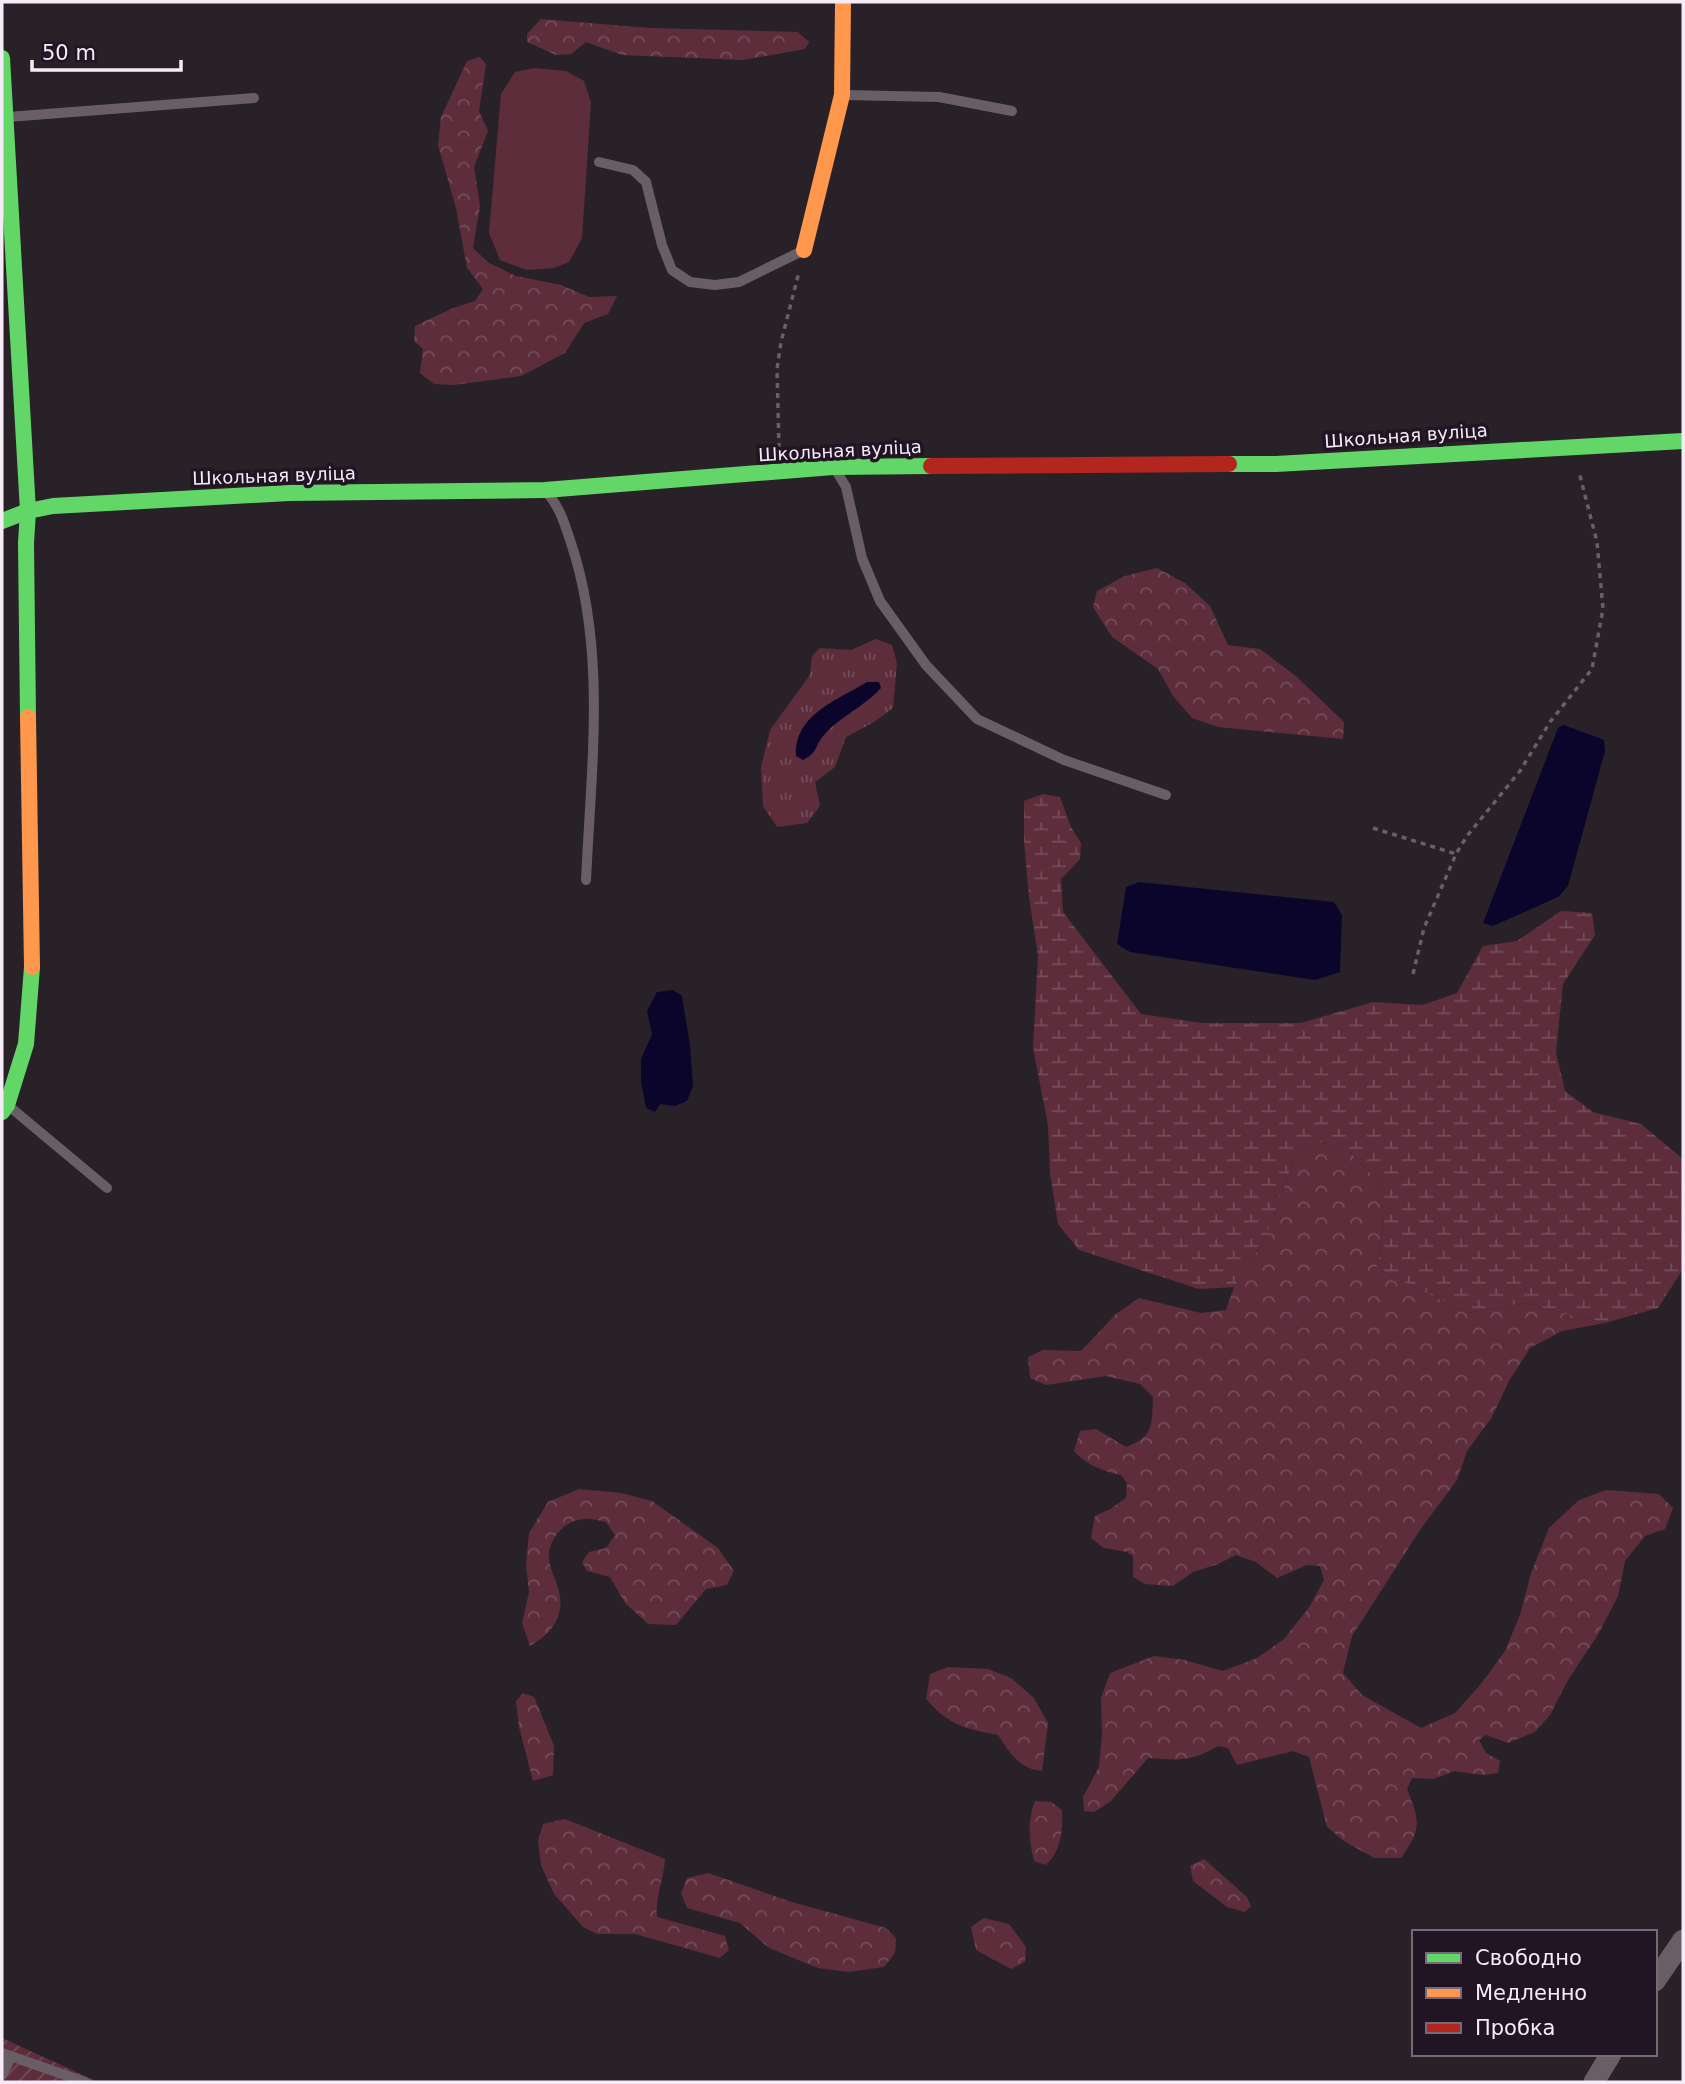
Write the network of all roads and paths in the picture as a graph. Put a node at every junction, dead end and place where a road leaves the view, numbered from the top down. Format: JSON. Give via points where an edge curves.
{"nodes":[{"id":1,"x":843,"y":2,"type":"edge"},
{"id":2,"x":2,"y":58,"type":"edge"},
{"id":3,"x":842,"y":95,"type":"junction"},
{"id":4,"x":254,"y":98,"type":"dead end"},
{"id":5,"x":1012,"y":111,"type":"dead end"},
{"id":6,"x":5,"y":117,"type":"junction"},
{"id":7,"x":599,"y":162,"type":"dead end"},
{"id":8,"x":804,"y":250,"type":"junction"},
{"id":9,"x":1683,"y":441,"type":"edge"},
{"id":10,"x":1572,"y":446,"type":"junction"},
{"id":11,"x":833,"y":467,"type":"junction"},
{"id":12,"x":779,"y":472,"type":"junction"},
{"id":13,"x":545,"y":490,"type":"junction"},
{"id":14,"x":28,"y":511,"type":"junction"},
{"id":15,"x":2,"y":521,"type":"edge"},
{"id":16,"x":1166,"y":795,"type":"dead end"},
{"id":17,"x":1373,"y":828,"type":"dead end"},
{"id":18,"x":1456,"y":854,"type":"junction"},
{"id":19,"x":586,"y":880,"type":"dead end"},
{"id":20,"x":1413,"y":974,"type":"dead end"},
{"id":21,"x":5,"y":1109,"type":"edge"},
{"id":22,"x":107,"y":1188,"type":"dead end"},
{"id":23,"x":1683,"y":1940,"type":"edge"},
{"id":24,"x":1657,"y":1978,"type":"edge"},
{"id":25,"x":7,"y":2055,"type":"edge"},
{"id":26,"x":1610,"y":2056,"type":"edge"},
{"id":27,"x":2,"y":2075,"type":"edge"},
{"id":28,"x":85,"y":2082,"type":"edge"},
{"id":29,"x":1594,"y":2082,"type":"edge"}],
"edges":[{"from":1,"to":3,"type":"street"},
{"from":2,"to":6,"type":"street"},
{"from":3,"to":5,"type":"lane","via":[[939,97]]},
{"from":3,"to":8,"type":"street"},
{"from":4,"to":6,"type":"lane"},
{"from":6,"to":14,"type":"street"},
{"from":7,"to":8,"type":"lane","via":[[634,170],[646,182],[672,270],[691,282],[739,282]]},
{"from":8,"to":12,"type":"path","via":[[777,369]]},
{"from":9,"to":10,"type":"street","name":"Школьная вуліца"},
{"from":10,"to":11,"type":"street","name":"Школьная вуліца","via":[[1276,464]]},
{"from":10,"to":18,"type":"path","via":[[1597,542],[1604,609],[1592,669]]},
{"from":11,"to":12,"type":"street","name":"Школьная вуліца"},
{"from":11,"to":16,"type":"lane","via":[[846,486],[862,558],[880,601],[926,665],[977,719],[1064,760]]},
{"from":12,"to":13,"type":"street","name":"Школьная вуліца"},
{"from":13,"to":14,"type":"street","name":"Школьная вуліца","via":[[289,492]]},
{"from":13,"to":19,"type":"lane","via":[[559,508],[586,606],[594,699]]},
{"from":14,"to":15,"type":"street","name":"Школьная вуліца"},
{"from":14,"to":21,"type":"street","via":[[32,985],[26,1044]]},
{"from":17,"to":18,"type":"path"},
{"from":18,"to":20,"type":"path","via":[[1424,928]]},
{"from":21,"to":22,"type":"lane"},
{"from":23,"to":24,"type":"street"},
{"from":25,"to":27,"type":"lane"},
{"from":25,"to":28,"type":"lane"},
{"from":26,"to":29,"type":"street"}]}
